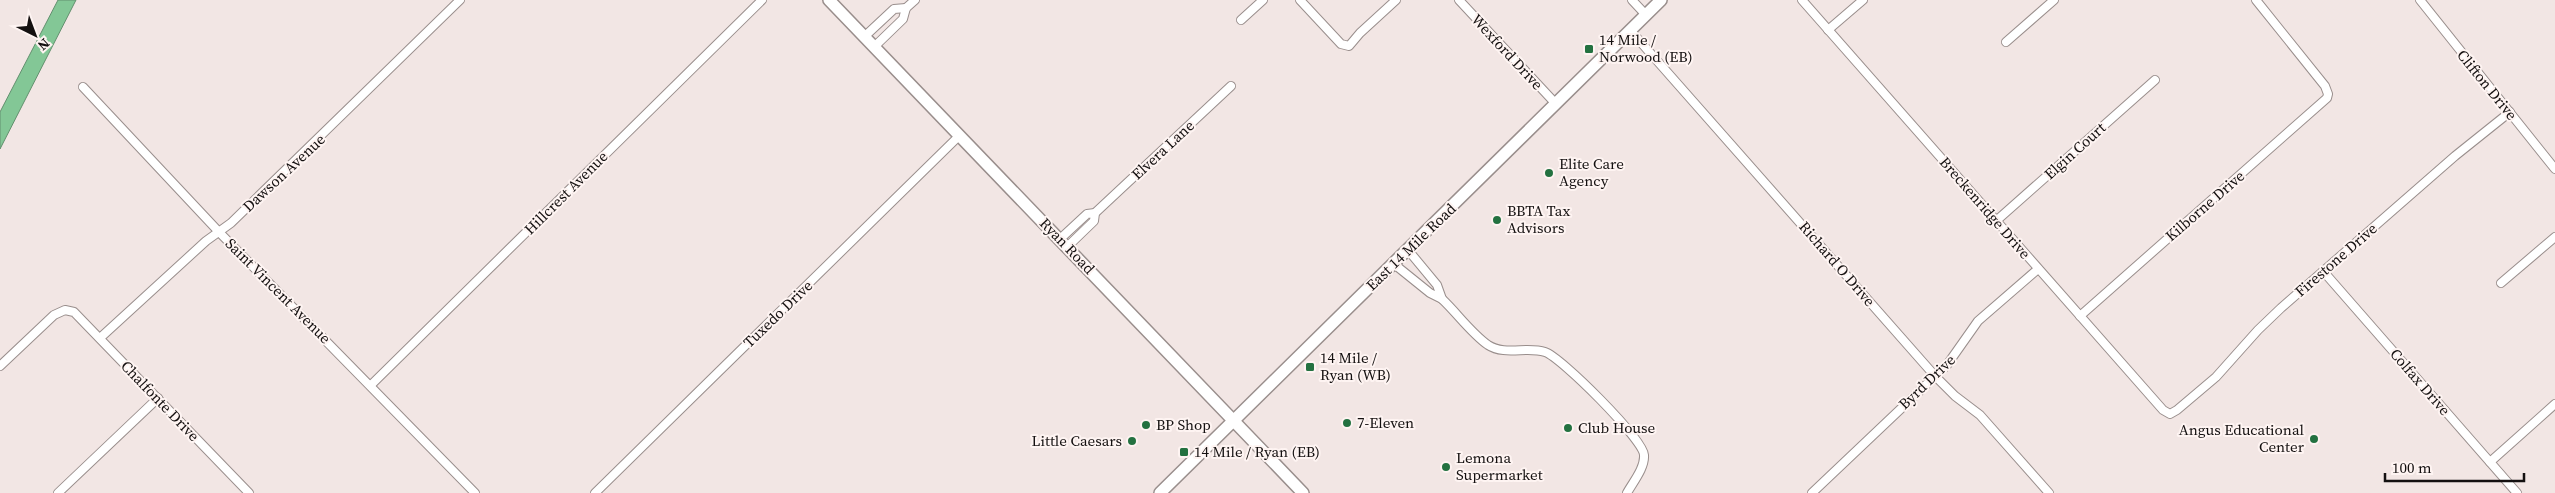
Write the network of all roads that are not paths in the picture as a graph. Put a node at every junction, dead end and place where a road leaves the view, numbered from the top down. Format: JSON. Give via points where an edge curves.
{"nodes":[{"id":1,"x":460,"y":0,"type":"edge"},
{"id":2,"x":762,"y":0,"type":"edge"},
{"id":3,"x":829,"y":0,"type":"edge"},
{"id":4,"x":915,"y":0,"type":"edge"},
{"id":5,"x":1263,"y":0,"type":"edge"},
{"id":6,"x":1300,"y":0,"type":"edge"},
{"id":7,"x":1396,"y":0,"type":"edge"},
{"id":8,"x":1459,"y":0,"type":"edge"},
{"id":9,"x":1632,"y":0,"type":"edge"},
{"id":10,"x":1661,"y":0,"type":"edge"},
{"id":11,"x":1802,"y":0,"type":"edge"},
{"id":12,"x":1863,"y":0,"type":"edge"},
{"id":13,"x":2054,"y":0,"type":"edge"},
{"id":14,"x":2256,"y":0,"type":"edge"},
{"id":15,"x":2420,"y":0,"type":"edge"},
{"id":16,"x":906,"y":8,"type":"junction"},
{"id":17,"x":1646,"y":15,"type":"junction"},
{"id":18,"x":1241,"y":20,"type":"dead end"},
{"id":19,"x":1630,"y":30,"type":"junction"},
{"id":20,"x":1828,"y":30,"type":"junction"},
{"id":21,"x":864,"y":37,"type":"junction"},
{"id":22,"x":2006,"y":42,"type":"dead end"},
{"id":23,"x":874,"y":47,"type":"junction"},
{"id":24,"x":2155,"y":80,"type":"dead end"},
{"id":25,"x":1231,"y":86,"type":"dead end"},
{"id":26,"x":83,"y":87,"type":"dead end"},
{"id":27,"x":1556,"y":104,"type":"junction"},
{"id":28,"x":2510,"y":112,"type":"junction"},
{"id":29,"x":960,"y":135,"type":"junction"},
{"id":30,"x":2555,"y":169,"type":"edge"},
{"id":31,"x":1996,"y":221,"type":"junction"},
{"id":32,"x":219,"y":232,"type":"junction"},
{"id":33,"x":2555,"y":237,"type":"edge"},
{"id":34,"x":1064,"y":243,"type":"junction"},
{"id":35,"x":1408,"y":250,"type":"junction"},
{"id":36,"x":1394,"y":264,"type":"junction"},
{"id":37,"x":2038,"y":268,"type":"junction"},
{"id":38,"x":2323,"y":271,"type":"junction"},
{"id":39,"x":2501,"y":283,"type":"dead end"},
{"id":40,"x":1442,"y":299,"type":"junction"},
{"id":41,"x":2080,"y":316,"type":"junction"},
{"id":42,"x":100,"y":338,"type":"junction"},
{"id":43,"x":0,"y":366,"type":"edge"},
{"id":44,"x":1935,"y":376,"type":"junction"},
{"id":45,"x":371,"y":385,"type":"junction"},
{"id":46,"x":158,"y":398,"type":"junction"},
{"id":47,"x":2555,"y":404,"type":"edge"},
{"id":48,"x":2170,"y":414,"type":"joint"},
{"id":49,"x":1233,"y":420,"type":"junction"},
{"id":50,"x":2490,"y":462,"type":"junction"},
{"id":51,"x":58,"y":493,"type":"edge"},
{"id":52,"x":249,"y":493,"type":"edge"},
{"id":53,"x":475,"y":493,"type":"edge"},
{"id":54,"x":595,"y":493,"type":"edge"},
{"id":55,"x":1160,"y":493,"type":"edge"},
{"id":56,"x":1303,"y":493,"type":"edge"},
{"id":57,"x":1627,"y":493,"type":"edge"},
{"id":58,"x":1812,"y":493,"type":"edge"},
{"id":59,"x":2049,"y":493,"type":"edge"},
{"id":60,"x":2517,"y":493,"type":"edge"}],
"edges":[{"from":1,"to":32,"type":"street","name":"Dawson Avenue","via":[[320,139]]},
{"from":2,"to":45,"type":"street","name":"Hillcrest Avenue"},
{"from":3,"to":21,"type":"main road","name":"Ryan Road"},
{"from":4,"to":16,"type":"street"},
{"from":5,"to":18,"type":"street"},
{"from":6,"to":7,"type":"street","via":[[1341,44],[1350,46]]},
{"from":8,"to":27,"type":"street","name":"Wexford Drive"},
{"from":9,"to":17,"type":"street"},
{"from":10,"to":17,"type":"main road","name":"East 14 Mile Road"},
{"from":11,"to":20,"type":"street","name":"Breckenridge Drive"},
{"from":12,"to":20,"type":"street"},
{"from":13,"to":22,"type":"street"},
{"from":14,"to":41,"type":"street","name":"Kilborne Drive","via":[[2325,86],[2328,94],[2324,102]]},
{"from":15,"to":28,"type":"street","name":"Clifton Drive"},
{"from":16,"to":21,"type":"street","via":[[894,9]]},
{"from":16,"to":23,"type":"street","via":[[903,18]]},
{"from":17,"to":19,"type":"main road","name":"East 14 Mile Road"},
{"from":19,"to":27,"type":"main road","name":"East 14 Mile Road"},
{"from":19,"to":44,"type":"street","name":"Richard O Drive"},
{"from":20,"to":31,"type":"street","name":"Breckenridge Drive"},
{"from":21,"to":23,"type":"main road","name":"Ryan Road"},
{"from":23,"to":29,"type":"main road","name":"Ryan Road"},
{"from":24,"to":31,"type":"street","name":"Elgin Court"},
{"from":25,"to":34,"type":"street","name":"Elvera Lane","via":[[1095,213],[1087,214]]},
{"from":26,"to":32,"type":"street","name":"Saint Vincent Avenue"},
{"from":27,"to":35,"type":"main road","name":"East 14 Mile Road"},
{"from":28,"to":30,"type":"street","name":"Clifton Drive"},
{"from":28,"to":38,"type":"street","name":"Firestone Drive"},
{"from":29,"to":34,"type":"main road","name":"Ryan Road"},
{"from":29,"to":54,"type":"street","name":"Tuxedo Drive"},
{"from":31,"to":37,"type":"street","name":"Breckenridge Drive"},
{"from":32,"to":42,"type":"street","name":"Dawson Avenue"},
{"from":32,"to":45,"type":"street","name":"Saint Vincent Avenue"},
{"from":33,"to":39,"type":"street"},
{"from":34,"to":49,"type":"main road","name":"Ryan Road"},
{"from":35,"to":36,"type":"main road","name":"East 14 Mile Road"},
{"from":35,"to":40,"type":"street","via":[[1436,285]]},
{"from":36,"to":40,"type":"street"},
{"from":36,"to":49,"type":"main road","name":"East 14 Mile Road"},
{"from":37,"to":41,"type":"street","name":"Breckenridge Drive"},
{"from":37,"to":44,"type":"street","name":"Byrd Drive","via":[[1978,321],[1953,358]]},
{"from":38,"to":48,"type":"street","name":"Firestone Drive","via":[[2265,322],[2216,377]]},
{"from":38,"to":50,"type":"street","name":"Colfax Drive"},
{"from":40,"to":57,"type":"street","via":[[1494,348],[1540,350],[1560,360],[1625,426],[1638,440],[1644,455],[1639,473]]},
{"from":41,"to":48,"type":"street","name":"Breckenridge Drive","via":[[2162,410]]},
{"from":42,"to":43,"type":"street","name":"Chalfonte Drive","via":[[79,315],[70,310],[60,311]]},
{"from":42,"to":46,"type":"street","name":"Chalfonte Drive"},
{"from":44,"to":58,"type":"street","name":"Byrd Drive"},
{"from":44,"to":59,"type":"street","name":"Richard O Drive","via":[[1980,415]]},
{"from":45,"to":53,"type":"street","name":"Saint Vincent Avenue"},
{"from":46,"to":51,"type":"street"},
{"from":46,"to":52,"type":"street","name":"Chalfonte Drive"},
{"from":47,"to":50,"type":"street"},
{"from":49,"to":55,"type":"main road","name":"East 14 Mile Road"},
{"from":49,"to":56,"type":"main road","name":"Ryan Road"},
{"from":50,"to":60,"type":"street","name":"Colfax Drive"}]}
